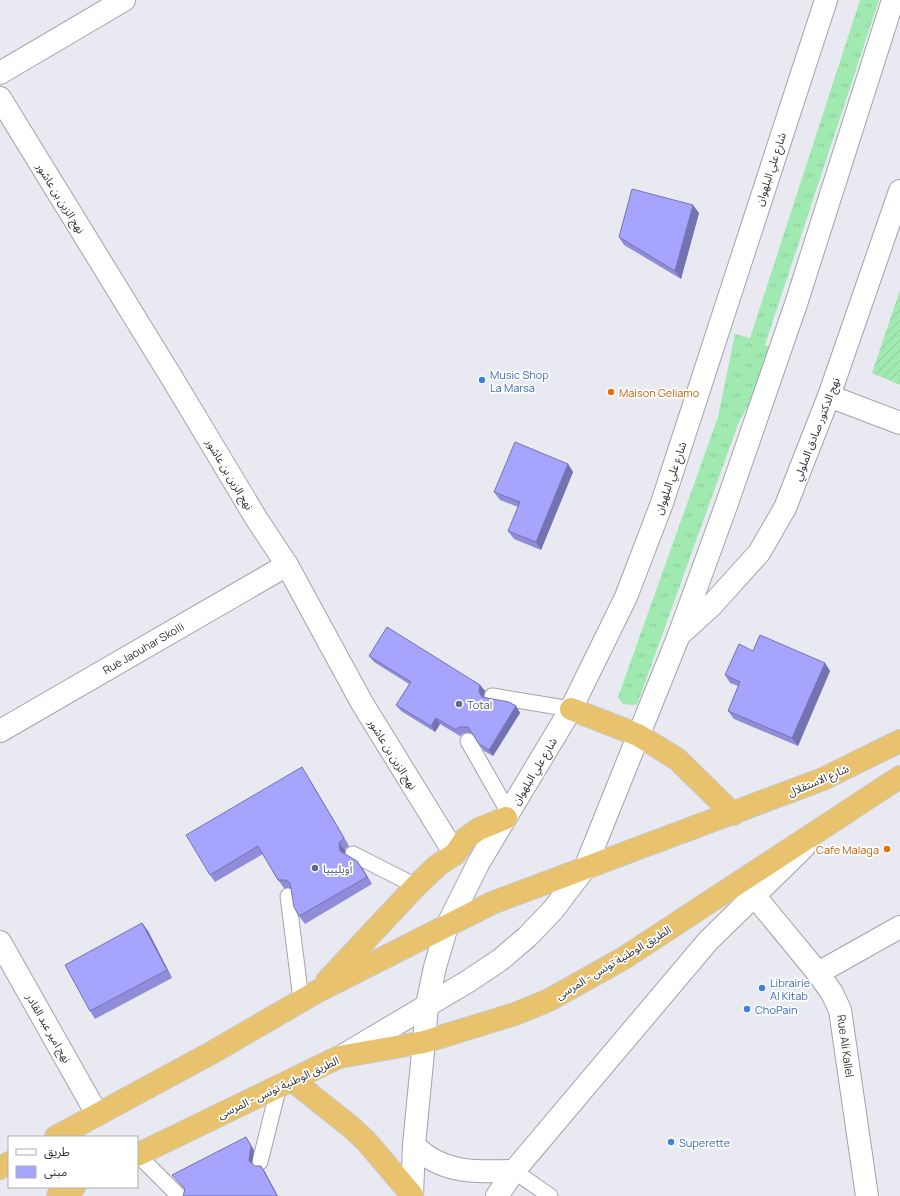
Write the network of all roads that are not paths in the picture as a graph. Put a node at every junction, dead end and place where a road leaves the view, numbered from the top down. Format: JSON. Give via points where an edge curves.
{"nodes":[{"id":1,"x":124,"y":0,"type":"edge"},
{"id":2,"x":826,"y":0,"type":"edge"},
{"id":3,"x":893,"y":0,"type":"edge"},
{"id":4,"x":0,"y":73,"type":"edge"},
{"id":5,"x":0,"y":98,"type":"edge"},
{"id":6,"x":900,"y":191,"type":"edge"},
{"id":7,"x":829,"y":396,"type":"junction"},
{"id":8,"x":900,"y":423,"type":"edge"},
{"id":9,"x":287,"y":565,"type":"junction"},
{"id":10,"x":679,"y":635,"type":"junction"},
{"id":11,"x":492,"y":696,"type":"dead end"},
{"id":12,"x":571,"y":709,"type":"junction"},
{"id":13,"x":0,"y":731,"type":"edge"},
{"id":14,"x":638,"y":735,"type":"junction"},
{"id":15,"x":468,"y":741,"type":"edge"},
{"id":16,"x":900,"y":741,"type":"edge"},
{"id":17,"x":900,"y":777,"type":"edge"},
{"id":18,"x":733,"y":814,"type":"junction"},
{"id":19,"x":507,"y":815,"type":"junction"},
{"id":20,"x":353,"y":854,"type":"dead end"},
{"id":21,"x":454,"y":854,"type":"junction"},
{"id":22,"x":585,"y":868,"type":"junction"},
{"id":23,"x":416,"y":886,"type":"junction"},
{"id":24,"x":748,"y":888,"type":"junction"},
{"id":25,"x":288,"y":896,"type":"edge"},
{"id":26,"x":447,"y":926,"type":"junction"},
{"id":27,"x":900,"y":926,"type":"edge"},
{"id":28,"x":0,"y":942,"type":"edge"},
{"id":29,"x":818,"y":973,"type":"junction"},
{"id":30,"x":310,"y":995,"type":"junction"},
{"id":31,"x":428,"y":1005,"type":"junction"},
{"id":32,"x":424,"y":1042,"type":"junction"},
{"id":33,"x":339,"y":1057,"type":"junction"},
{"id":34,"x":285,"y":1083,"type":"junction"},
{"id":35,"x":97,"y":1114,"type":"junction"},
{"id":36,"x":58,"y":1136,"type":"edge"},
{"id":37,"x":414,"y":1145,"type":"junction"},
{"id":38,"x":138,"y":1155,"type":"edge"},
{"id":39,"x":138,"y":1156,"type":"edge"},
{"id":40,"x":260,"y":1162,"type":"dead end"},
{"id":41,"x":514,"y":1171,"type":"junction"},
{"id":42,"x":72,"y":1188,"type":"edge"},
{"id":43,"x":412,"y":1195,"type":"edge"},
{"id":44,"x":58,"y":1196,"type":"edge"},
{"id":45,"x":179,"y":1196,"type":"edge"},
{"id":46,"x":497,"y":1196,"type":"edge"},
{"id":47,"x":550,"y":1196,"type":"edge"},
{"id":48,"x":867,"y":1196,"type":"edge"}],
"edges":[{"from":1,"to":4,"type":"street"},
{"from":2,"to":12,"type":"street","name":"شارع علي البلهوان","via":[[662,503],[626,597]]},
{"from":3,"to":10,"type":"street","via":[[796,304]]},
{"from":5,"to":9,"type":"street","name":"نهج الزين بن عاشور"},
{"from":6,"to":7,"type":"street","name":"نهج الدكتور صادق الملولي"},
{"from":7,"to":8,"type":"street"},
{"from":7,"to":10,"type":"street","name":"نهج الدكتور صادق الملولي","via":[[786,508],[776,527],[738,578]]},
{"from":9,"to":13,"type":"street","name":"Rue Jaouhar Skolli"},
{"from":9,"to":21,"type":"street","name":"نهج الزين بن عاشور","via":[[362,703]]},
{"from":10,"to":14,"type":"street"},
{"from":11,"to":12,"type":"lane"},
{"from":12,"to":14,"type":"highway"},
{"from":12,"to":19,"type":"street","name":"شارع علي البلهوان"},
{"from":14,"to":18,"type":"highway","via":[[677,759]]},
{"from":14,"to":22,"type":"street"},
{"from":15,"to":19,"type":"lane"},
{"from":16,"to":18,"type":"highway","name":"شارع الاستقلال","via":[[823,779]]},
{"from":17,"to":24,"type":"highway","name":"الطريق الوطنية تونس - المرسى","via":[[826,826]]},
{"from":18,"to":22,"type":"highway"},
{"from":19,"to":21,"type":"highway","via":[[478,829],[466,838]]},
{"from":19,"to":26,"type":"street","name":"شارع علي البلهوان","via":[[478,862]]},
{"from":20,"to":23,"type":"lane"},
{"from":21,"to":23,"type":"highway"},
{"from":22,"to":26,"type":"highway","via":[[492,903]]},
{"from":22,"to":31,"type":"street","via":[[554,910],[527,938],[500,960]]},
{"from":23,"to":30,"type":"highway"},
{"from":24,"to":29,"type":"street","name":"Rue Ali Kallel"},
{"from":24,"to":32,"type":"highway","name":"الطريق الوطنية تونس - المرسى","via":[[550,1000],[515,1014]]},
{"from":24,"to":41,"type":"street","via":[[708,941]]},
{"from":25,"to":30,"type":"lane"},
{"from":26,"to":30,"type":"highway"},
{"from":26,"to":31,"type":"street","name":"شارع علي البلهوان","via":[[435,967]]},
{"from":27,"to":29,"type":"street"},
{"from":28,"to":35,"type":"street","name":"نهج امير عبد القادر"},
{"from":29,"to":48,"type":"street","name":"Rue Ali Kallel","via":[[840,1010]]},
{"from":30,"to":35,"type":"highway","via":[[213,1052]]},
{"from":31,"to":32,"type":"street","name":"شارع علي البلهوان"},
{"from":31,"to":33,"type":"street"},
{"from":32,"to":33,"type":"highway","name":"الطريق الوطنية تونس - المرسى"},
{"from":32,"to":37,"type":"street","name":"شارع علي البلهوان"},
{"from":33,"to":34,"type":"highway","name":"الطريق الوطنية تونس - المرسى"},
{"from":34,"to":38,"type":"highway","name":"الطريق الوطنية تونس - المرسى"},
{"from":34,"to":40,"type":"lane"},
{"from":34,"to":43,"type":"highway","via":[[356,1132]]},
{"from":35,"to":36,"type":"highway"},
{"from":37,"to":41,"type":"street","via":[[439,1164],[452,1168],[468,1172]]},
{"from":37,"to":43,"type":"street","name":"شارع علي البلهوان"},
{"from":39,"to":45,"type":"lane"},
{"from":41,"to":46,"type":"street"},
{"from":41,"to":47,"type":"lane"},
{"from":42,"to":44,"type":"highway"}]}
